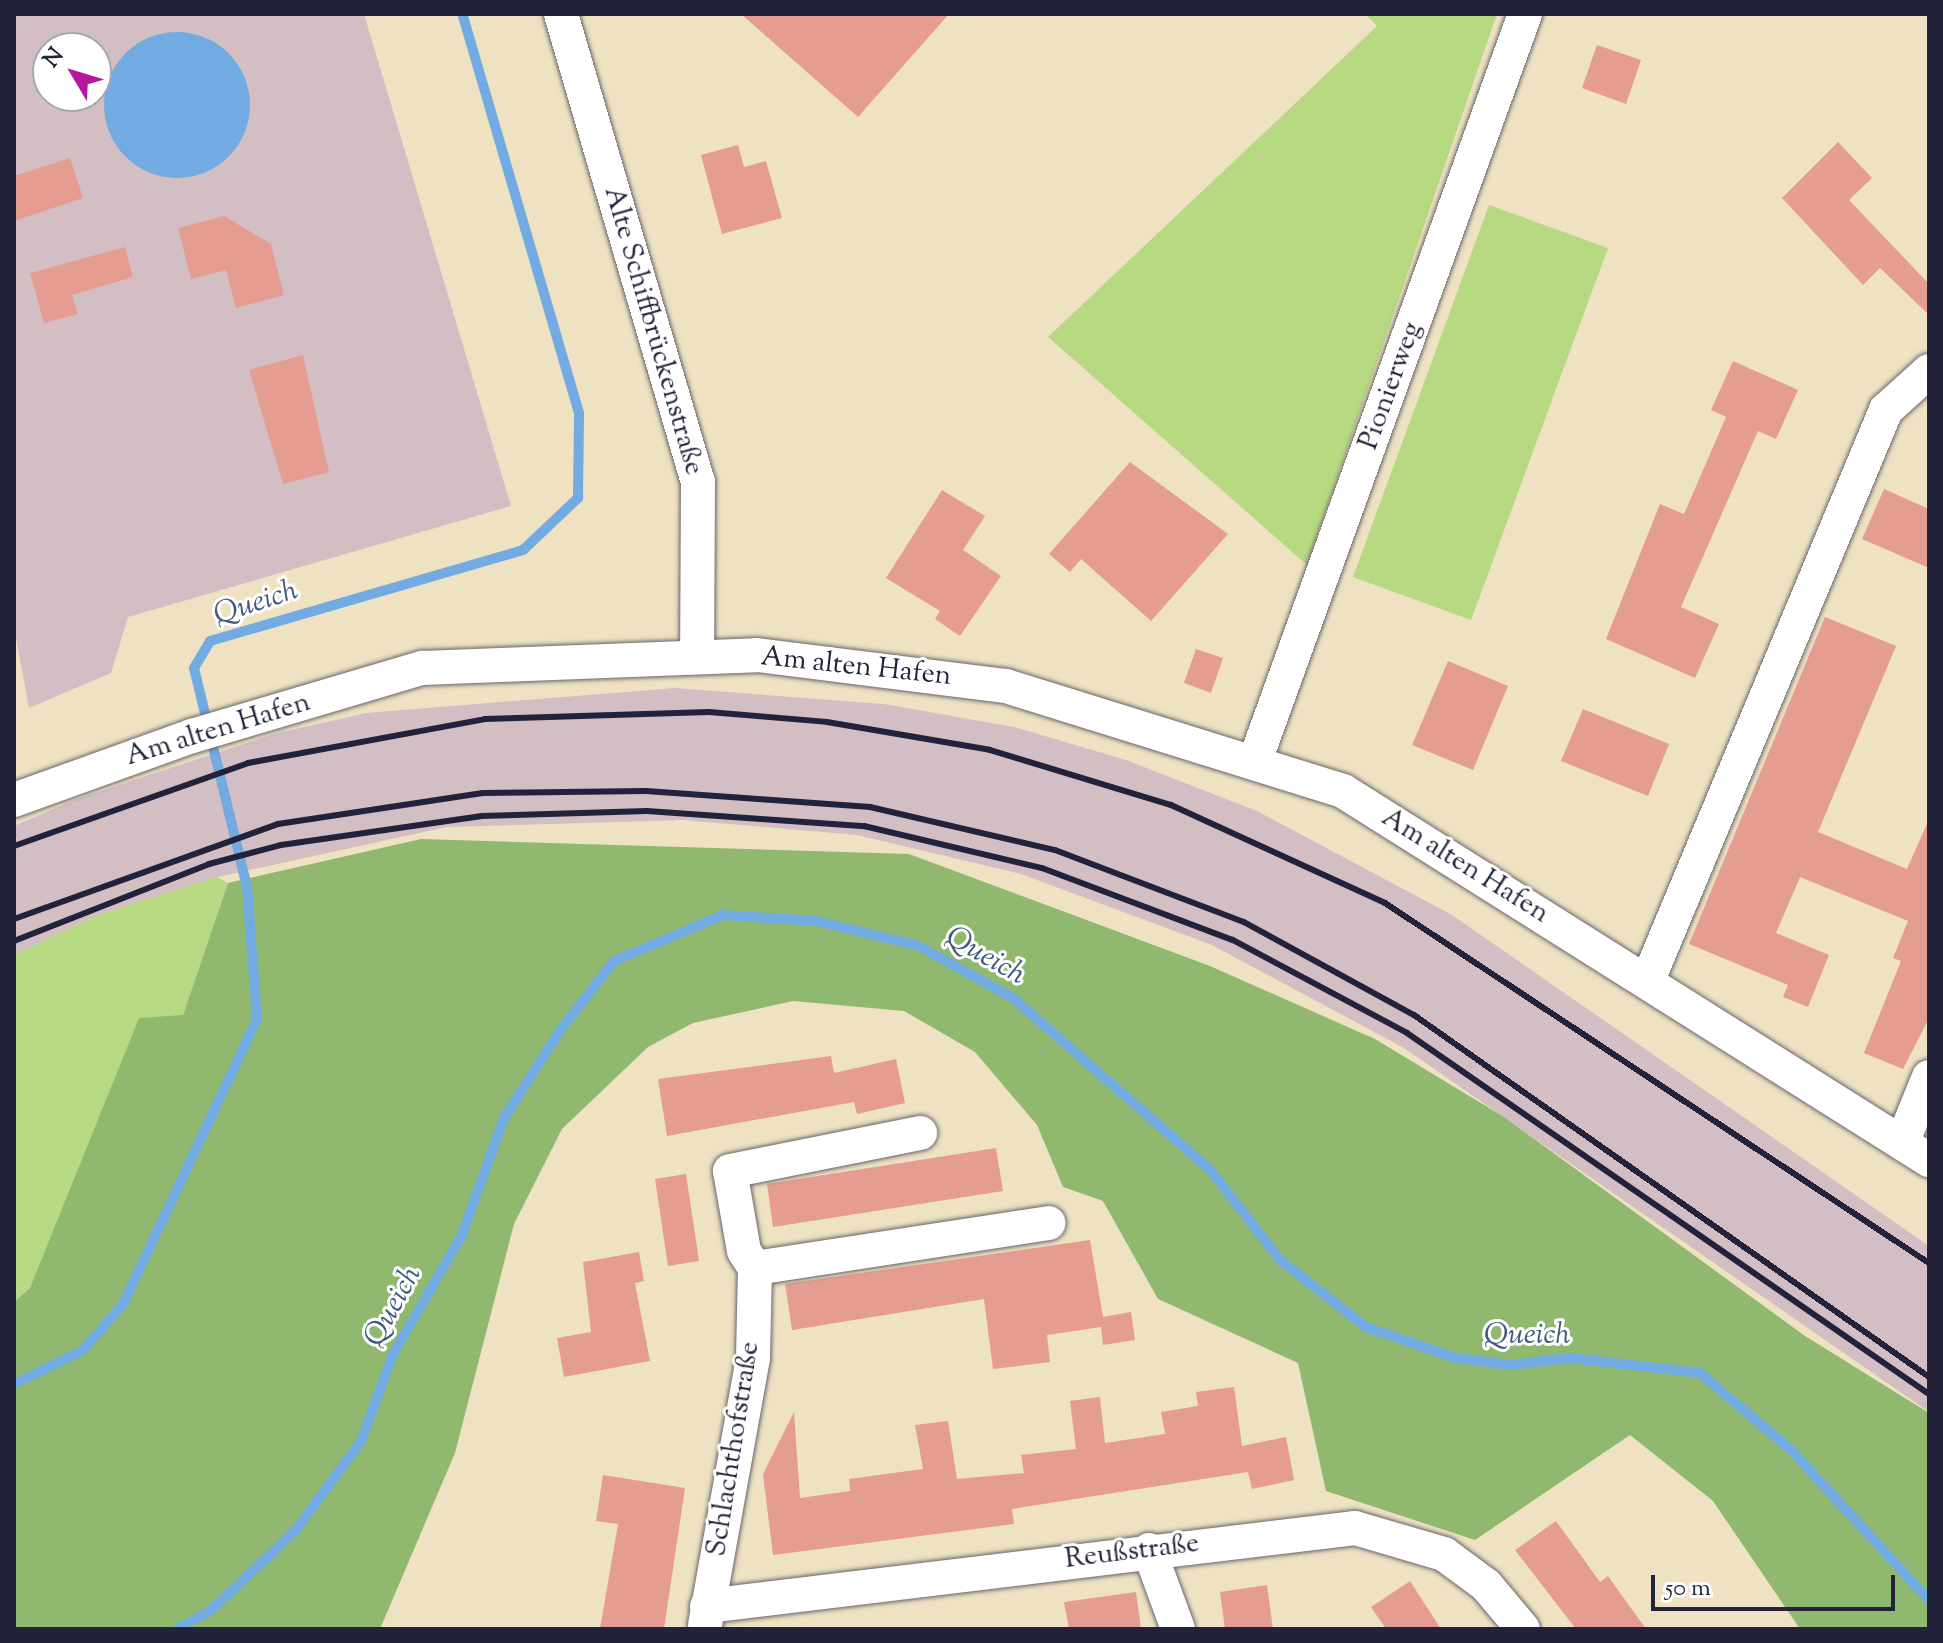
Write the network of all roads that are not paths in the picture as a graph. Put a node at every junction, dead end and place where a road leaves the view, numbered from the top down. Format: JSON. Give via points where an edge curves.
{"nodes":[{"id":1,"x":561,"y":14,"type":"edge"},
{"id":2,"x":1525,"y":14,"type":"edge"},
{"id":3,"x":1929,"y":371,"type":"edge"},
{"id":4,"x":697,"y":654,"type":"junction"},
{"id":5,"x":1256,"y":758,"type":"junction"},
{"id":6,"x":14,"y":800,"type":"edge"},
{"id":7,"x":1648,"y":980,"type":"junction"},
{"id":8,"x":1929,"y":1077,"type":"edge"},
{"id":9,"x":920,"y":1133,"type":"dead end"},
{"id":10,"x":1915,"y":1152,"type":"edge"},
{"id":11,"x":1049,"y":1223,"type":"dead end"},
{"id":12,"x":755,"y":1268,"type":"junction"},
{"id":13,"x":1149,"y":1550,"type":"junction"},
{"id":14,"x":706,"y":1617,"type":"edge"},
{"id":15,"x":1178,"y":1629,"type":"edge"},
{"id":16,"x":1523,"y":1629,"type":"edge"}],
"edges":[{"from":1,"to":4,"type":"street","name":"Alte Schiffbrückenstraße","via":[[698,481]]},
{"from":2,"to":5,"type":"street","name":"Pionierweg"},
{"from":3,"to":7,"type":"street","via":[[1886,410]]},
{"from":4,"to":5,"type":"street","name":"Am alten Hafen","via":[[906,668],[1006,686]]},
{"from":4,"to":6,"type":"street","name":"Am alten Hafen","via":[[422,668],[192,736]]},
{"from":5,"to":7,"type":"street","name":"Am alten Hafen","via":[[1343,791]]},
{"from":7,"to":10,"type":"street","name":"Am alten Hafen"},
{"from":8,"to":10,"type":"street"},
{"from":9,"to":12,"type":"street","name":"Schlachthofstraße","via":[[730,1171],[744,1251]]},
{"from":11,"to":12,"type":"street"},
{"from":12,"to":14,"type":"street","name":"Schlachthofstraße","via":[[753,1357]]},
{"from":13,"to":14,"type":"street","name":"Reußstraße"},
{"from":13,"to":15,"type":"street"},
{"from":13,"to":16,"type":"street","name":"Reußstraße","via":[[1355,1528],[1399,1537],[1444,1554],[1486,1585]]}]}
